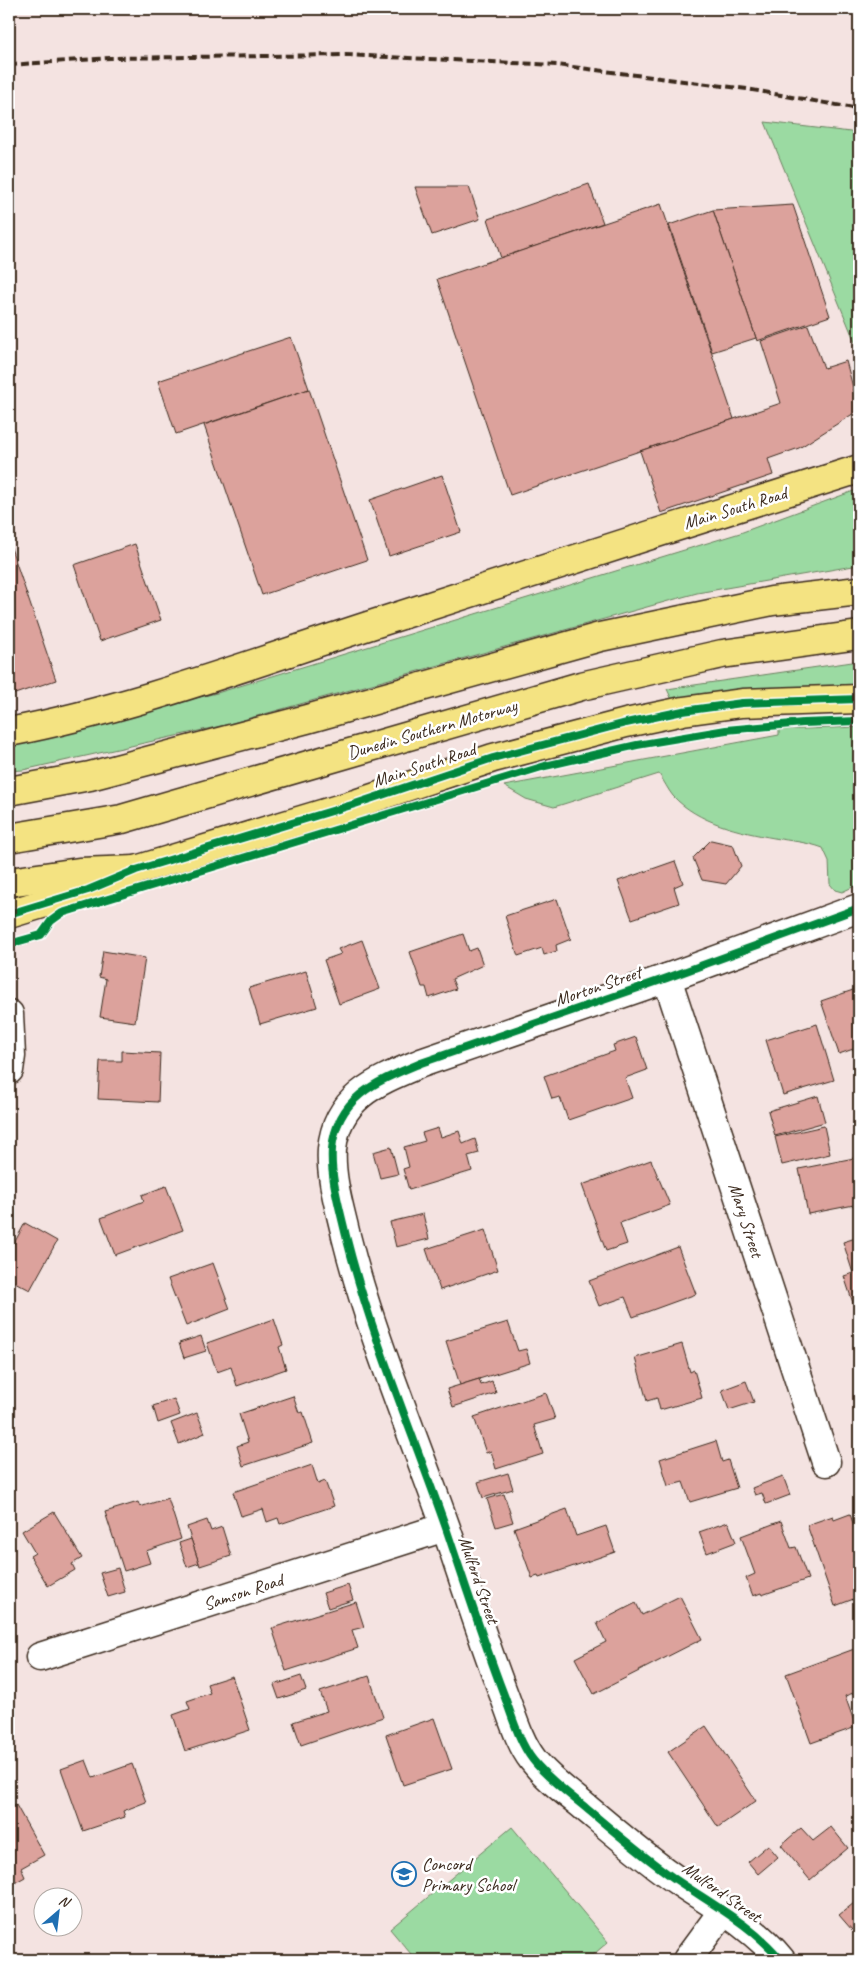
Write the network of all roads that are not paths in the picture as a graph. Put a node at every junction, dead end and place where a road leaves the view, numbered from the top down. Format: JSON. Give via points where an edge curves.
{"nodes":[{"id":1,"x":859,"y":469,"type":"edge"},
{"id":2,"x":859,"y":591,"type":"edge"},
{"id":3,"x":859,"y":635,"type":"edge"},
{"id":4,"x":859,"y":699,"type":"edge"},
{"id":5,"x":9,"y":732,"type":"edge"},
{"id":6,"x":9,"y":790,"type":"edge"},
{"id":7,"x":9,"y":838,"type":"edge"},
{"id":8,"x":136,"y":870,"type":"junction"},
{"id":9,"x":9,"y":882,"type":"edge"},
{"id":10,"x":859,"y":908,"type":"edge"},
{"id":11,"x":9,"y":914,"type":"edge"},
{"id":12,"x":667,"y":978,"type":"junction"},
{"id":13,"x":9,"y":1014,"type":"edge"},
{"id":14,"x":9,"y":1070,"type":"edge"},
{"id":15,"x":352,"y":1102,"type":"joint"},
{"id":16,"x":826,"y":1462,"type":"dead end"},
{"id":17,"x":445,"y":1527,"type":"junction"},
{"id":18,"x":40,"y":1657,"type":"dead end"},
{"id":19,"x":723,"y":1911,"type":"junction"},
{"id":20,"x":687,"y":1960,"type":"edge"},
{"id":21,"x":781,"y":1960,"type":"edge"}],
"edges":[{"from":1,"to":5,"type":"main road","name":"Main South Road","via":[[209,678],[61,722]]},
{"from":2,"to":6,"type":"main road","via":[[772,601],[600,637],[90,776]]},
{"from":3,"to":7,"type":"main road","name":"Dunedin Southern Motorway","via":[[722,654],[581,686],[122,819]]},
{"from":4,"to":8,"type":"main road","name":"Main South Road","via":[[742,703],[626,723],[493,758]]},
{"from":8,"to":9,"type":"main road","via":[[79,872]]},
{"from":8,"to":11,"type":"main road","name":"Main South Road","via":[[88,890]]},
{"from":10,"to":12,"type":"street","name":"Morton Street"},
{"from":12,"to":15,"type":"street","name":"Morton Street","via":[[422,1063],[373,1085]]},
{"from":12,"to":16,"type":"street","name":"Mary Street"},
{"from":13,"to":14,"type":"street"},
{"from":15,"to":17,"type":"street","name":"Mulford Street","via":[[338,1125],[332,1148],[333,1177],[340,1212],[370,1321]]},
{"from":17,"to":18,"type":"street","name":"Samson Road"},
{"from":17,"to":19,"type":"street","name":"Mulford Street","via":[[481,1634],[532,1760],[621,1836]]},
{"from":19,"to":20,"type":"street"},
{"from":19,"to":21,"type":"street","name":"Mulford Street","via":[[745,1924]]}]}
